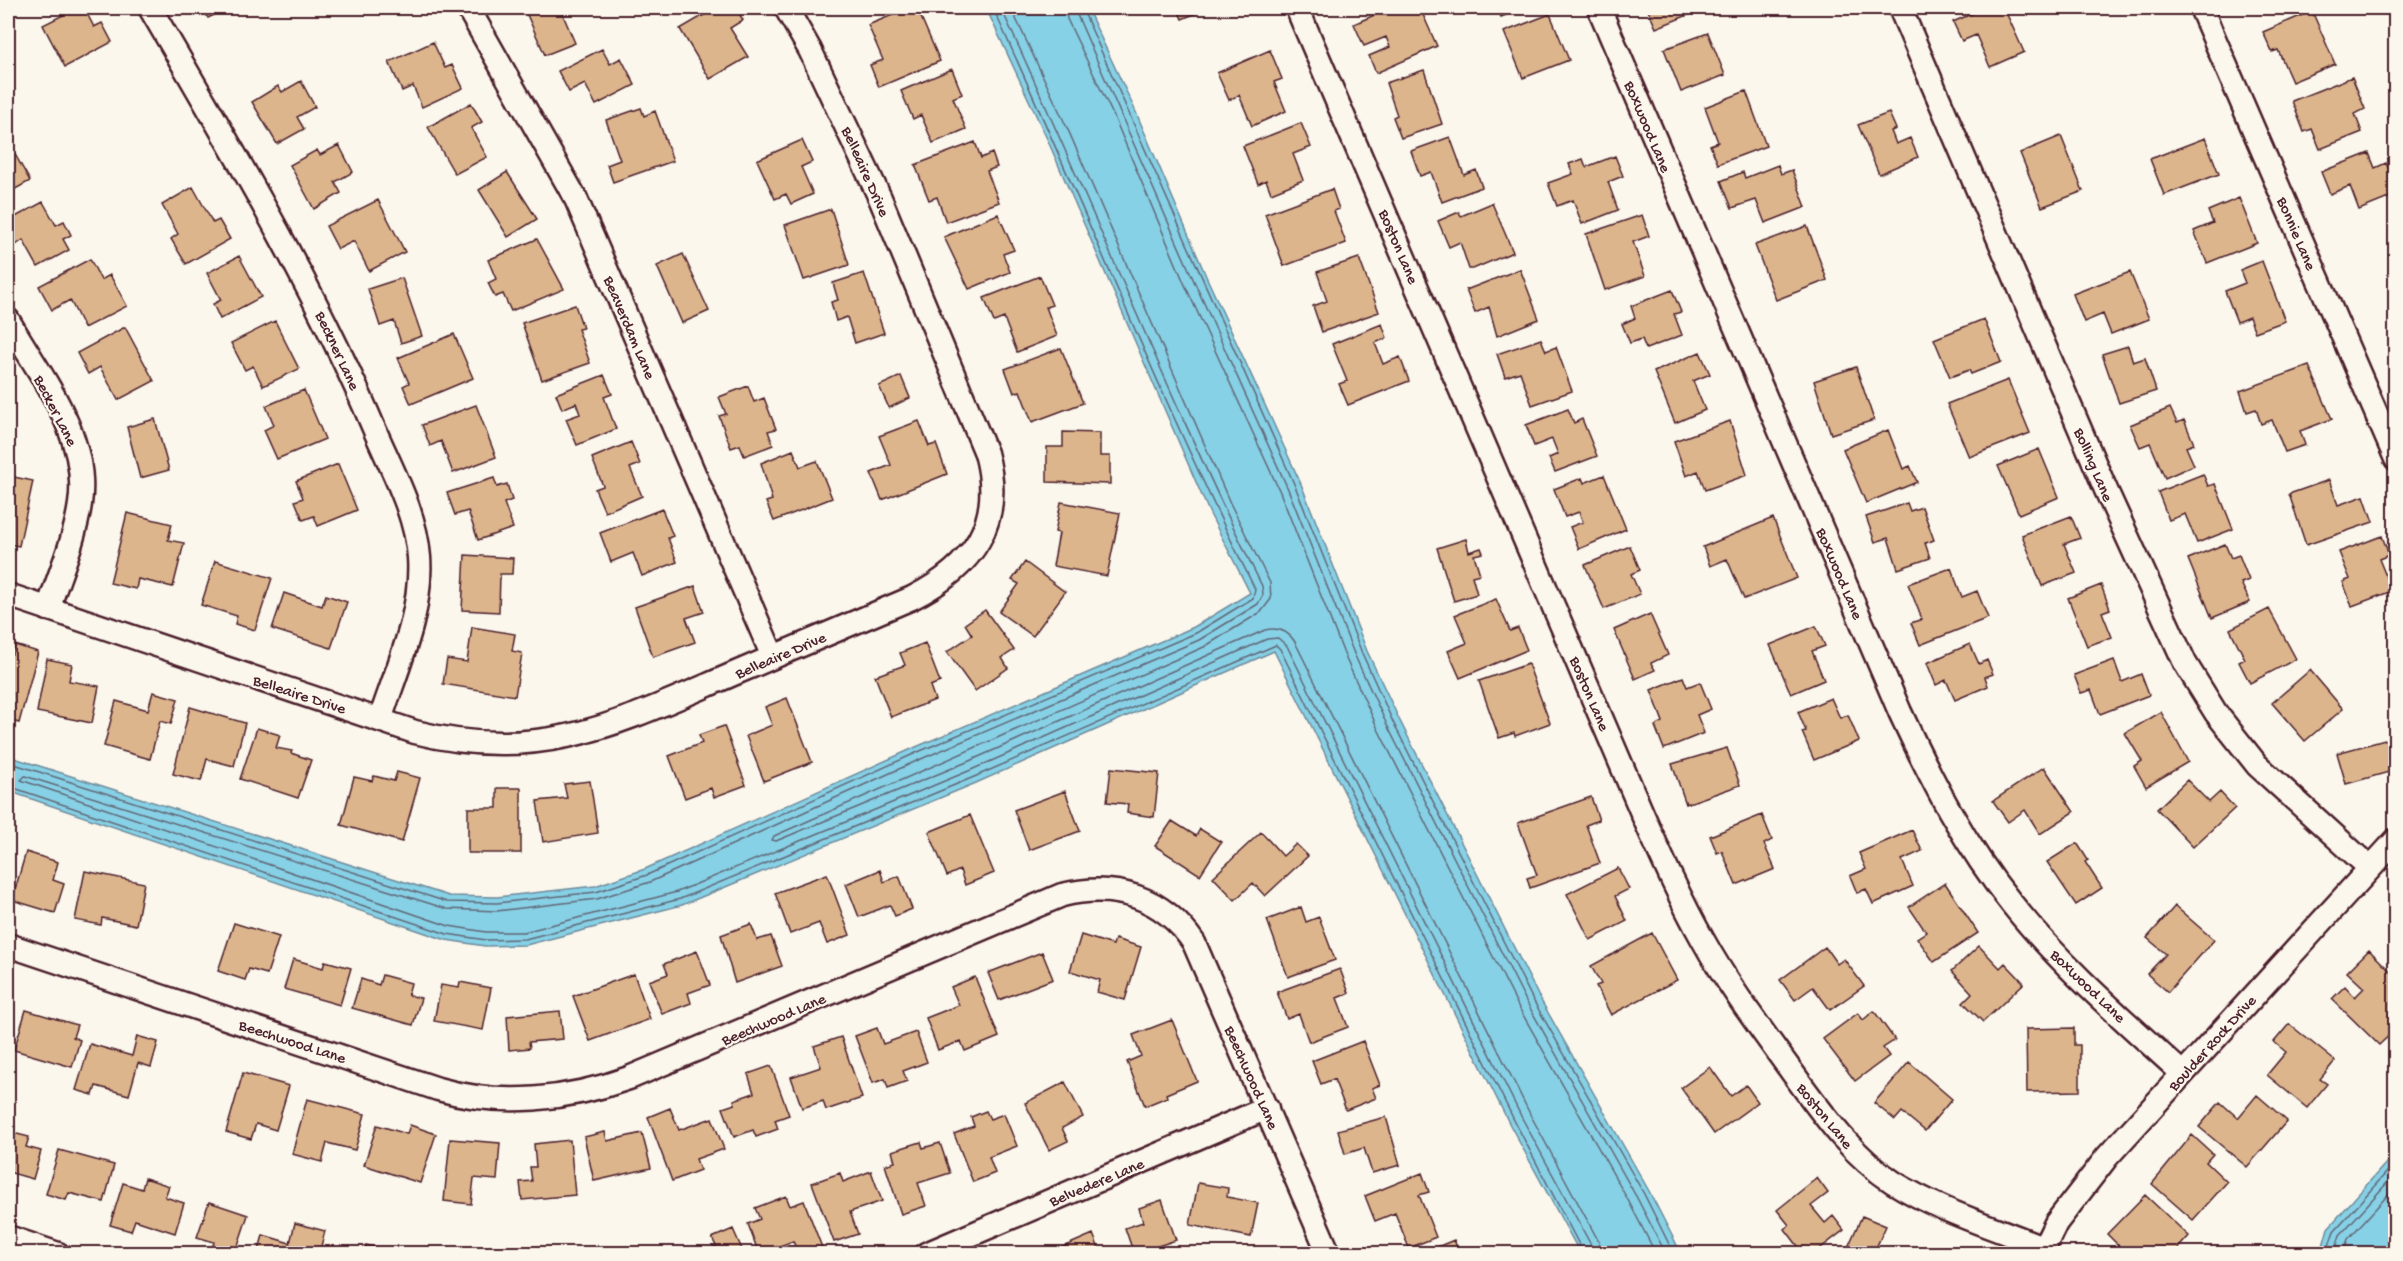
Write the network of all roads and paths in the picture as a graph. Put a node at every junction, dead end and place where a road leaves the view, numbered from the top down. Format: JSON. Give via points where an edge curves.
{"nodes":[{"id":1,"x":150,"y":8,"type":"edge"},
{"id":2,"x":468,"y":8,"type":"edge"},
{"id":3,"x":786,"y":8,"type":"edge"},
{"id":4,"x":1297,"y":8,"type":"edge"},
{"id":5,"x":1599,"y":8,"type":"edge"},
{"id":6,"x":1900,"y":8,"type":"edge"},
{"id":7,"x":2201,"y":8,"type":"edge"},
{"id":8,"x":8,"y":320,"type":"edge"},
{"id":9,"x":2396,"y":459,"type":"edge"},
{"id":10,"x":8,"y":595,"type":"edge"},
{"id":11,"x":48,"y":609,"type":"junction"},
{"id":12,"x":773,"y":657,"type":"junction"},
{"id":13,"x":380,"y":720,"type":"junction"},
{"id":14,"x":2396,"y":840,"type":"edge"},
{"id":15,"x":2370,"y":868,"type":"junction"},
{"id":16,"x":8,"y":945,"type":"edge"},
{"id":17,"x":2182,"y":1073,"type":"junction"},
{"id":18,"x":1267,"y":1108,"type":"junction"},
{"id":19,"x":8,"y":1237,"type":"edge"},
{"id":20,"x":2043,"y":1251,"type":"edge"},
{"id":21,"x":58,"y":1254,"type":"edge"},
{"id":22,"x":926,"y":1254,"type":"edge"},
{"id":23,"x":1329,"y":1254,"type":"edge"}],
"edges":[{"from":1,"to":13,"type":"street","name":"Beckner Lane","via":[[295,259],[361,397],[413,525],[419,555],[418,590]]},
{"from":2,"to":12,"type":"street","name":"Beaverdam Lane","via":[[576,199]]},
{"from":3,"to":12,"type":"street","name":"Belleaire Drive","via":[[816,60],[880,198],[975,424],[990,468],[992,493],[983,534],[966,560],[945,580]]},
{"from":4,"to":20,"type":"street","name":"Boston Lane","via":[[1642,813],[1717,964],[1826,1119],[1866,1162],[1929,1201]]},
{"from":5,"to":17,"type":"street","name":"Boxwood Lane","via":[[1896,701],[1951,814],[1988,873],[2036,932],[2087,986]]},
{"from":6,"to":15,"type":"street","name":"Bolling Lane","via":[[2128,541],[2185,663],[2216,713],[2257,765]]},
{"from":7,"to":9,"type":"street","name":"Bonnie Lane"},
{"from":8,"to":11,"type":"street","name":"Becker Lane","via":[[63,416],[80,458],[80,506]]},
{"from":10,"to":11,"type":"street","name":"Belleaire Drive"},
{"from":11,"to":13,"type":"street","name":"Belleaire Drive"},
{"from":12,"to":13,"type":"street","name":"Belleaire Drive","via":[[613,725],[554,741],[464,742]]},
{"from":14,"to":15,"type":"street","name":"Boulder Rock Drive"},
{"from":15,"to":17,"type":"street","name":"Boulder Rock Drive"},
{"from":16,"to":18,"type":"street","name":"Beechwood Lane","via":[[447,1092],[527,1099],[567,1095],[619,1082],[1027,909],[1076,892],[1113,890],[1154,904],[1185,930],[1202,957]]},
{"from":17,"to":20,"type":"street","name":"Boulder Rock Drive","via":[[2081,1188]]},
{"from":18,"to":22,"type":"street","name":"Belvedere Lane"},
{"from":18,"to":23,"type":"street","name":"Beechwood Lane"},
{"from":19,"to":21,"type":"street"}]}
